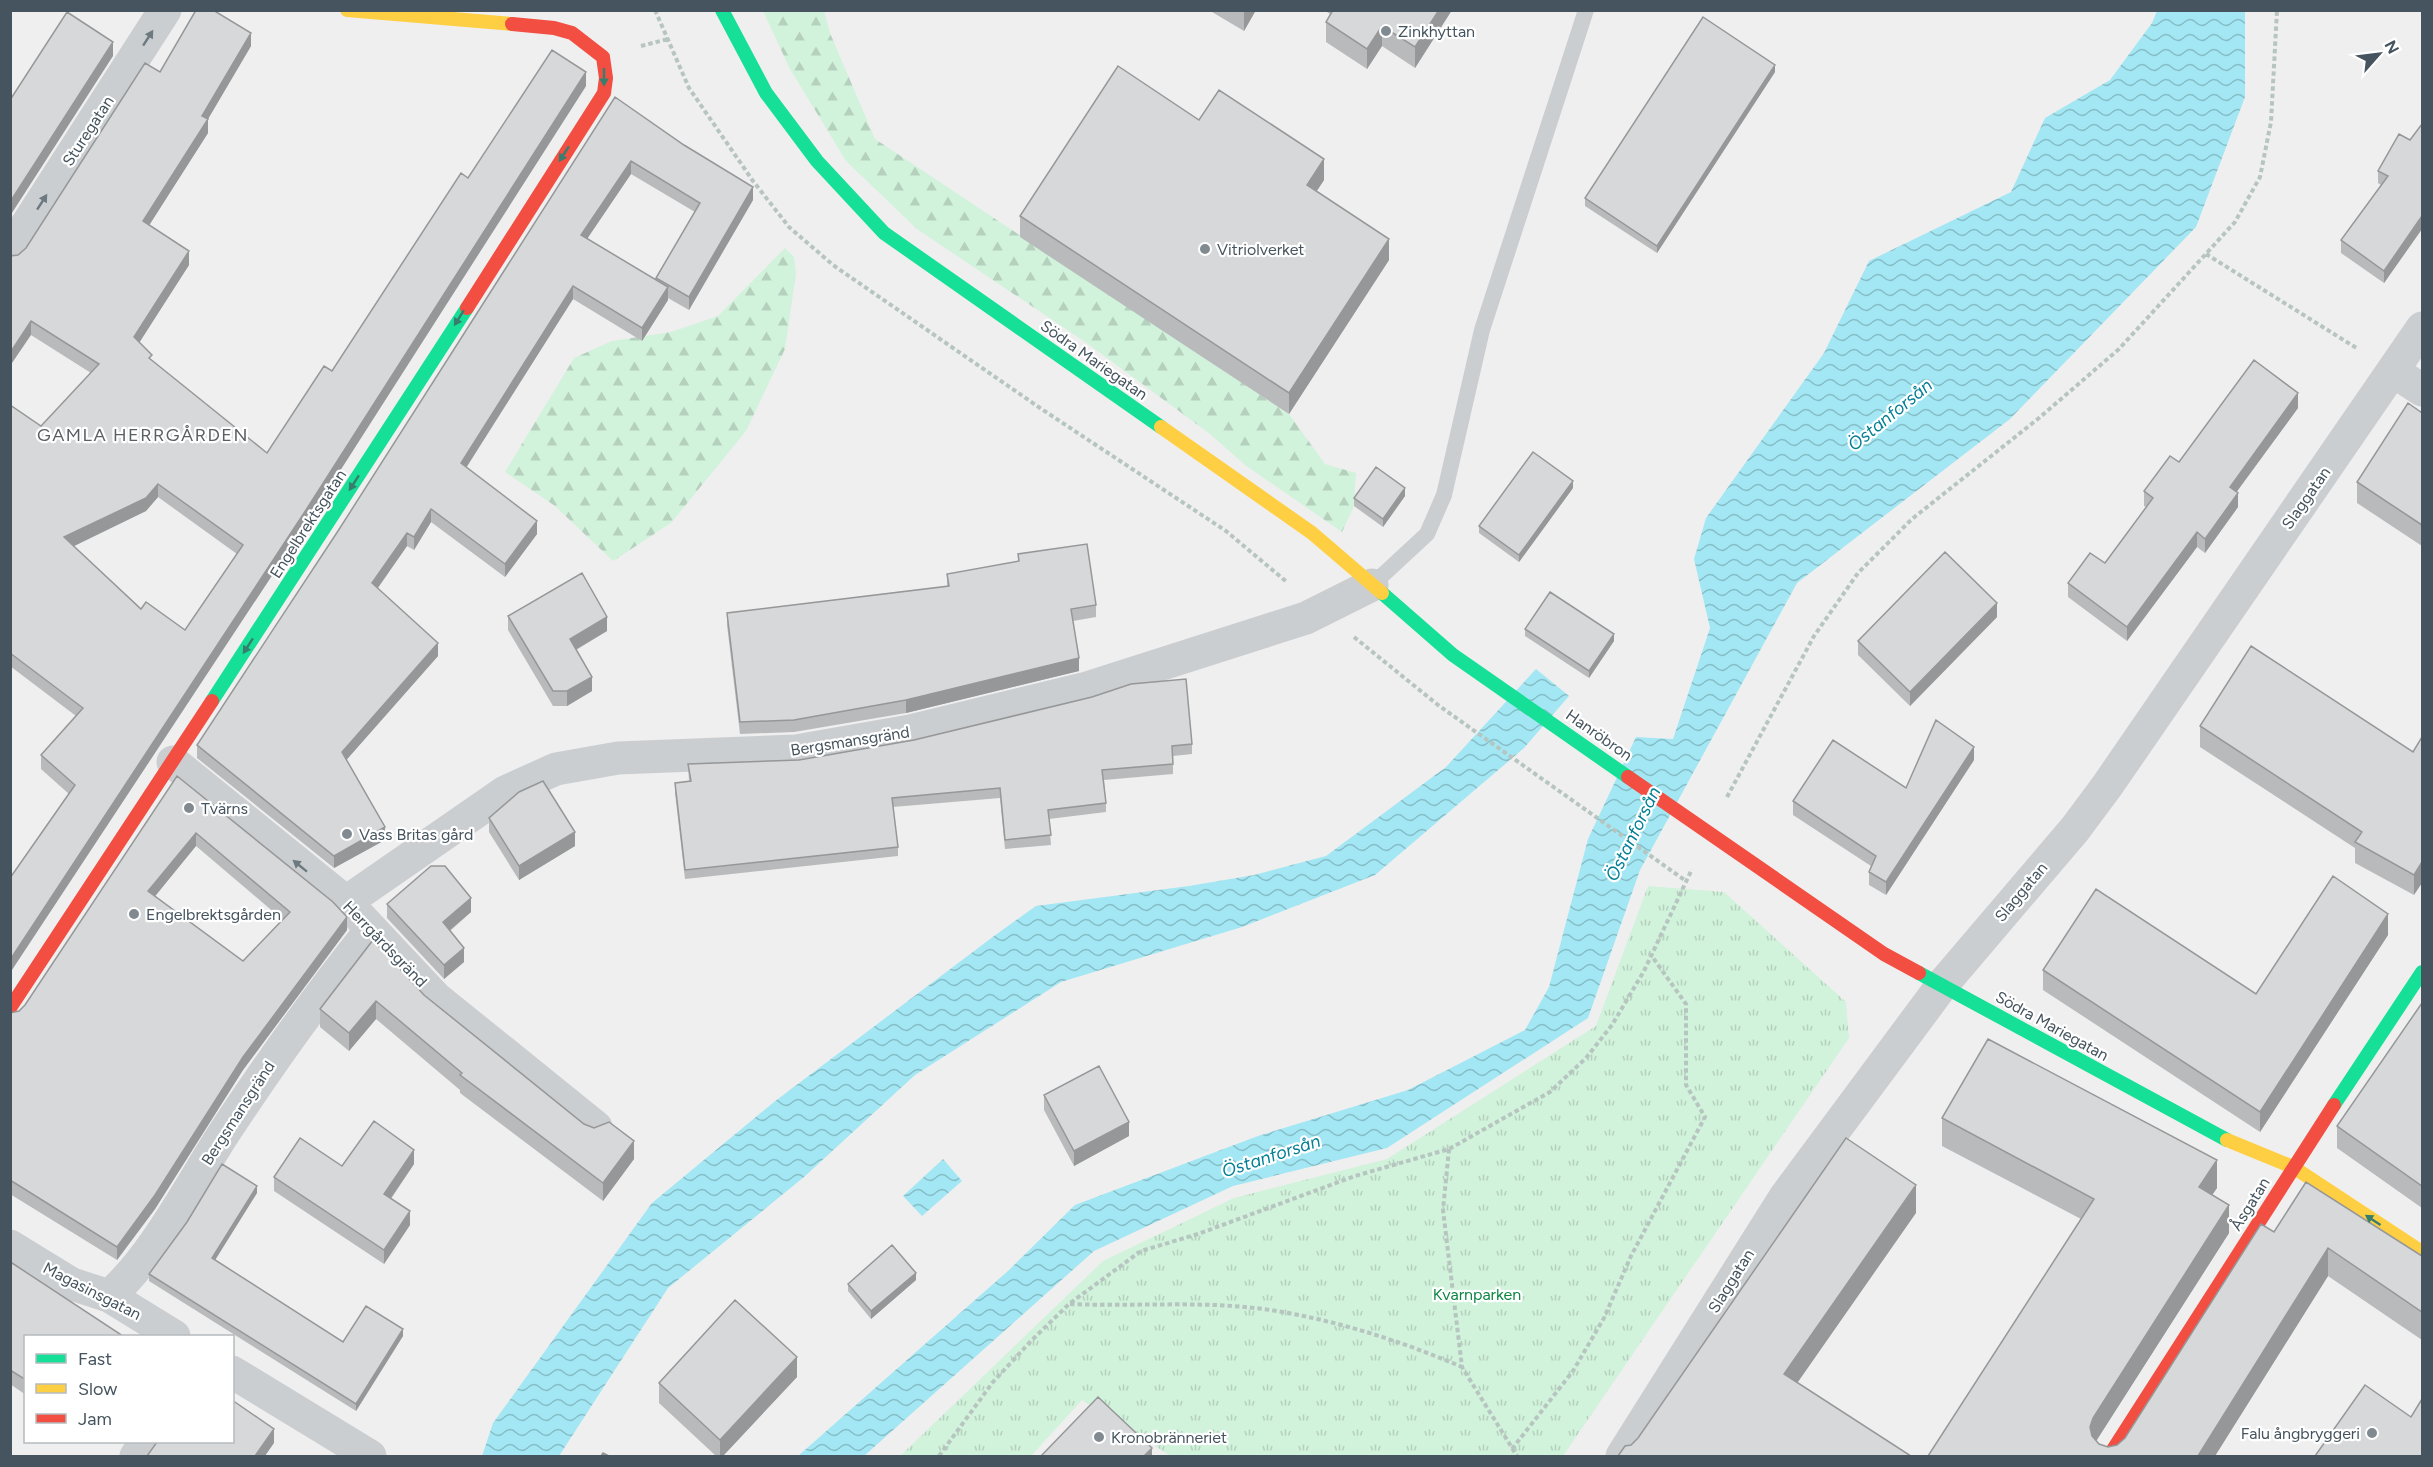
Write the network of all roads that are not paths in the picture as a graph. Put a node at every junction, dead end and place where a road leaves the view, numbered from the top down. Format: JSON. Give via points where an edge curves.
{"nodes":[{"id":1,"x":165,"y":10,"type":"edge"},
{"id":2,"x":347,"y":10,"type":"edge"},
{"id":3,"x":722,"y":10,"type":"edge"},
{"id":4,"x":1586,"y":10,"type":"edge"},
{"id":5,"x":10,"y":251,"type":"edge"},
{"id":6,"x":2422,"y":328,"type":"edge"},
{"id":7,"x":2393,"y":371,"type":"junction"},
{"id":8,"x":2422,"y":390,"type":"edge"},
{"id":9,"x":1372,"y":585,"type":"junction"},
{"id":10,"x":1501,"y":688,"type":"joint"},
{"id":11,"x":173,"y":762,"type":"junction"},
{"id":12,"x":1677,"y":810,"type":"joint"},
{"id":13,"x":346,"y":902,"type":"junction"},
{"id":14,"x":370,"y":930,"type":"junction"},
{"id":15,"x":2422,"y":972,"type":"edge"},
{"id":16,"x":1943,"y":984,"type":"junction"},
{"id":17,"x":10,"y":1008,"type":"edge"},
{"id":18,"x":596,"y":1127,"type":"edge"},
{"id":19,"x":2293,"y":1167,"type":"junction"},
{"id":20,"x":10,"y":1246,"type":"edge"},
{"id":21,"x":2422,"y":1252,"type":"edge"},
{"id":22,"x":109,"y":1296,"type":"junction"},
{"id":23,"x":172,"y":1335,"type":"edge"},
{"id":24,"x":234,"y":1373,"type":"edge"},
{"id":25,"x":145,"y":1443,"type":"edge"},
{"id":26,"x":136,"y":1456,"type":"edge"},
{"id":27,"x":370,"y":1456,"type":"edge"},
{"id":28,"x":1622,"y":1456,"type":"edge"},
{"id":29,"x":2109,"y":1456,"type":"edge"}],
"edges":[{"from":5,"to":1,"type":"street","name":"Sturegatan","one_way":true},
{"from":2,"to":11,"type":"street","name":"Engelbrektsgatan","one_way":true,"via":[[554,28],[572,33],[603,57],[604,93]]},
{"from":3,"to":9,"type":"street","name":"Södra Mariegatan","via":[[766,93],[817,161],[884,233],[1284,513]]},
{"from":4,"to":9,"type":"lane","via":[[1482,330],[1444,495],[1426,534]]},
{"from":6,"to":7,"type":"street","name":"Slaggatan"},
{"from":7,"to":8,"type":"street"},
{"from":7,"to":16,"type":"street","name":"Slaggatan","via":[[2107,786]]},
{"from":9,"to":10,"type":"street","name":"Södra Mariegatan","via":[[1453,655]]},
{"from":9,"to":13,"type":"street","name":"Bergsmansgränd","via":[[1306,618],[1087,688],[942,724],[796,751],[618,758],[556,769],[505,792]]},
{"from":10,"to":12,"type":"street","name":"Hanröbron"},
{"from":13,"to":11,"type":"street","name":"Herrgårdsgränd","one_way":true},
{"from":11,"to":17,"type":"street","name":"Engelbrektsgatan"},
{"from":12,"to":16,"type":"street","name":"Södra Mariegatan","via":[[1884,954]]},
{"from":13,"to":14,"type":"street","name":"Herrgårdsgränd"},
{"from":14,"to":18,"type":"street","name":"Herrgårdsgränd","via":[[436,998]]},
{"from":14,"to":22,"type":"street","name":"Bergsmansgränd","via":[[263,1073],[146,1254]]},
{"from":15,"to":19,"type":"street","name":"Åsgatan"},
{"from":16,"to":19,"type":"street","name":"Södra Mariegatan","via":[[2239,1145]]},
{"from":16,"to":28,"type":"street","name":"Slaggatan","via":[[1785,1197]]},
{"from":21,"to":19,"type":"street","name":"Södra Mariegatan","one_way":true},
{"from":19,"to":29,"type":"street","name":"Åsgatan"},
{"from":20,"to":22,"type":"street","name":"Magasinsgatan","via":[[72,1284]]},
{"from":22,"to":23,"type":"street","name":"Magasinsgatan"},
{"from":24,"to":27,"type":"street"},
{"from":25,"to":26,"type":"street"}]}
